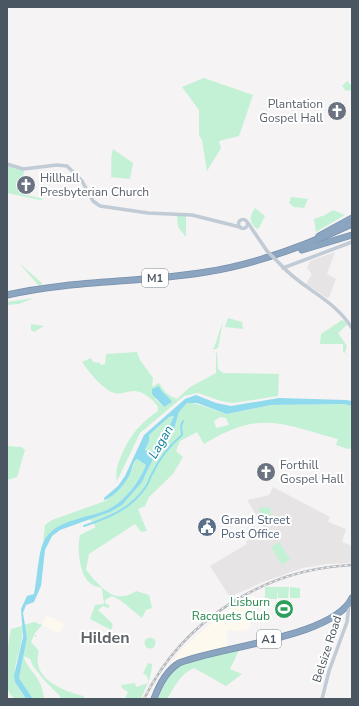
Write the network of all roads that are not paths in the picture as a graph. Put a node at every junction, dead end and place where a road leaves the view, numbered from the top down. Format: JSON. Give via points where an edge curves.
{"nodes":[{"id":1,"x":7,"y":164,"type":"edge"},
{"id":2,"x":352,"y":218,"type":"edge"},
{"id":3,"x":240,"y":221,"type":"junction"},
{"id":4,"x":248,"y":223,"type":"junction"},
{"id":5,"x":233,"y":224,"type":"junction"},
{"id":6,"x":352,"y":224,"type":"edge"},
{"id":7,"x":242,"y":228,"type":"junction"},
{"id":8,"x":352,"y":228,"type":"edge"},
{"id":9,"x":252,"y":231,"type":"junction"},
{"id":10,"x":352,"y":235,"type":"edge"},
{"id":11,"x":352,"y":242,"type":"edge"},
{"id":12,"x":301,"y":249,"type":"junction"},
{"id":13,"x":283,"y":268,"type":"junction"},
{"id":14,"x":7,"y":295,"type":"edge"},
{"id":15,"x":7,"y":299,"type":"edge"},
{"id":16,"x":352,"y":328,"type":"edge"},
{"id":17,"x":352,"y":598,"type":"edge"},
{"id":18,"x":349,"y":604,"type":"junction"},
{"id":19,"x":154,"y":699,"type":"edge"},
{"id":20,"x":322,"y":699,"type":"edge"}],
"edges":[{"from":1,"to":5,"type":"main road","via":[[23,169],[67,166],[82,182],[94,203],[100,206],[148,213],[192,215]]},
{"from":2,"to":12,"type":"highway"},
{"from":3,"to":4,"type":"main road","via":[[244,219]]},
{"from":3,"to":5,"type":"main road"},
{"from":3,"to":7,"type":"main road"},
{"from":4,"to":7,"type":"main road"},
{"from":4,"to":9,"type":"main road"},
{"from":5,"to":7,"type":"main road"},
{"from":6,"to":12,"type":"highway","number":"M1"},
{"from":7,"to":9,"type":"main road"},
{"from":8,"to":12,"type":"highway","number":"M1"},
{"from":9,"to":13,"type":"main road","bridge":true},
{"from":10,"to":12,"type":"highway"},
{"from":11,"to":13,"type":"main road"},
{"from":12,"to":14,"type":"highway","number":"M1","via":[[204,272],[48,288]]},
{"from":12,"to":15,"type":"highway","number":"M1","via":[[256,265],[216,274],[57,291]]},
{"from":13,"to":16,"type":"main road","via":[[335,306]]},
{"from":17,"to":18,"type":"highway","number":"A1"},
{"from":18,"to":19,"type":"highway","number":"A1","via":[[328,620],[303,630],[179,663],[164,678]]},
{"from":18,"to":20,"type":"main road","name":"Belsize Road","via":[[347,622]]}]}
